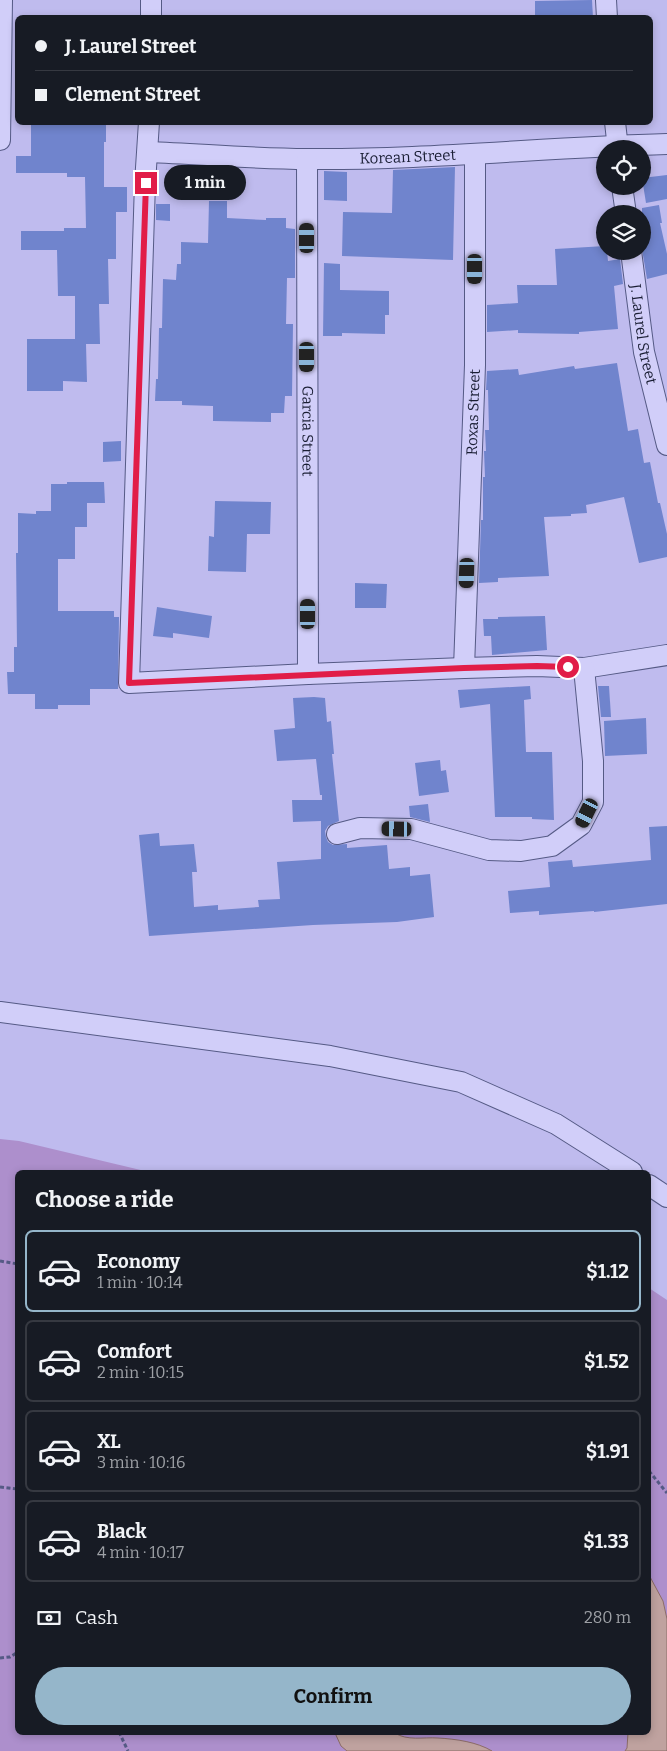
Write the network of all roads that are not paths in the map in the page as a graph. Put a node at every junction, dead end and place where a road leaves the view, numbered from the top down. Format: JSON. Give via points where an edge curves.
{"nodes":[{"id":1,"x":2,"y":0,"type":"edge"},
{"id":2,"x":151,"y":0,"type":"edge"},
{"id":3,"x":606,"y":0,"type":"edge"},
{"id":4,"x":151,"y":15,"type":"edge"},
{"id":5,"x":607,"y":15,"type":"edge"},
{"id":6,"x":149,"y":125,"type":"edge"},
{"id":7,"x":615,"y":125,"type":"edge"},
{"id":8,"x":0,"y":140,"type":"edge"},
{"id":9,"x":616,"y":140,"type":"edge"},
{"id":10,"x":667,"y":144,"type":"edge"},
{"id":11,"x":651,"y":145,"type":"edge"},
{"id":12,"x":596,"y":148,"type":"edge"},
{"id":13,"x":148,"y":152,"type":"junction"},
{"id":14,"x":475,"y":155,"type":"junction"},
{"id":15,"x":307,"y":159,"type":"junction"},
{"id":16,"x":632,"y":260,"type":"edge"},
{"id":17,"x":667,"y":445,"type":"edge"},
{"id":18,"x":667,"y":655,"type":"edge"},
{"id":19,"x":464,"y":668,"type":"junction"},
{"id":20,"x":584,"y":668,"type":"junction"},
{"id":21,"x":308,"y":674,"type":"junction"},
{"id":22,"x":337,"y":834,"type":"dead end"},
{"id":23,"x":0,"y":1012,"type":"edge"},
{"id":24,"x":629,"y":1170,"type":"edge"},
{"id":25,"x":651,"y":1186,"type":"edge"},
{"id":26,"x":667,"y":1198,"type":"edge"}],
"edges":[{"from":1,"to":8,"type":"street"},
{"from":2,"to":4,"type":"street"},
{"from":3,"to":5,"type":"street"},
{"from":6,"to":13,"type":"street"},
{"from":7,"to":9,"type":"street"},
{"from":10,"to":11,"type":"street","name":"Korean Street"},
{"from":12,"to":14,"type":"street","name":"Korean Street"},
{"from":13,"to":15,"type":"street","name":"Korean Street"},
{"from":13,"to":21,"type":"street","via":[[129,683]]},
{"from":14,"to":15,"type":"street","name":"Korean Street"},
{"from":14,"to":19,"type":"street","name":"Roxas Street","via":[[475,365]]},
{"from":15,"to":21,"type":"street","name":"Garcia Street"},
{"from":16,"to":17,"type":"street","name":"J. Laurel Street","via":[[644,352]]},
{"from":18,"to":20,"type":"street"},
{"from":19,"to":20,"type":"street"},
{"from":19,"to":21,"type":"street"},
{"from":20,"to":22,"type":"street","via":[[593,762],[593,802],[581,825],[552,846],[521,851],[489,850],[411,829],[360,828]]},
{"from":23,"to":24,"type":"street","via":[[330,1056],[461,1082],[556,1124]]},
{"from":25,"to":26,"type":"street"}]}
